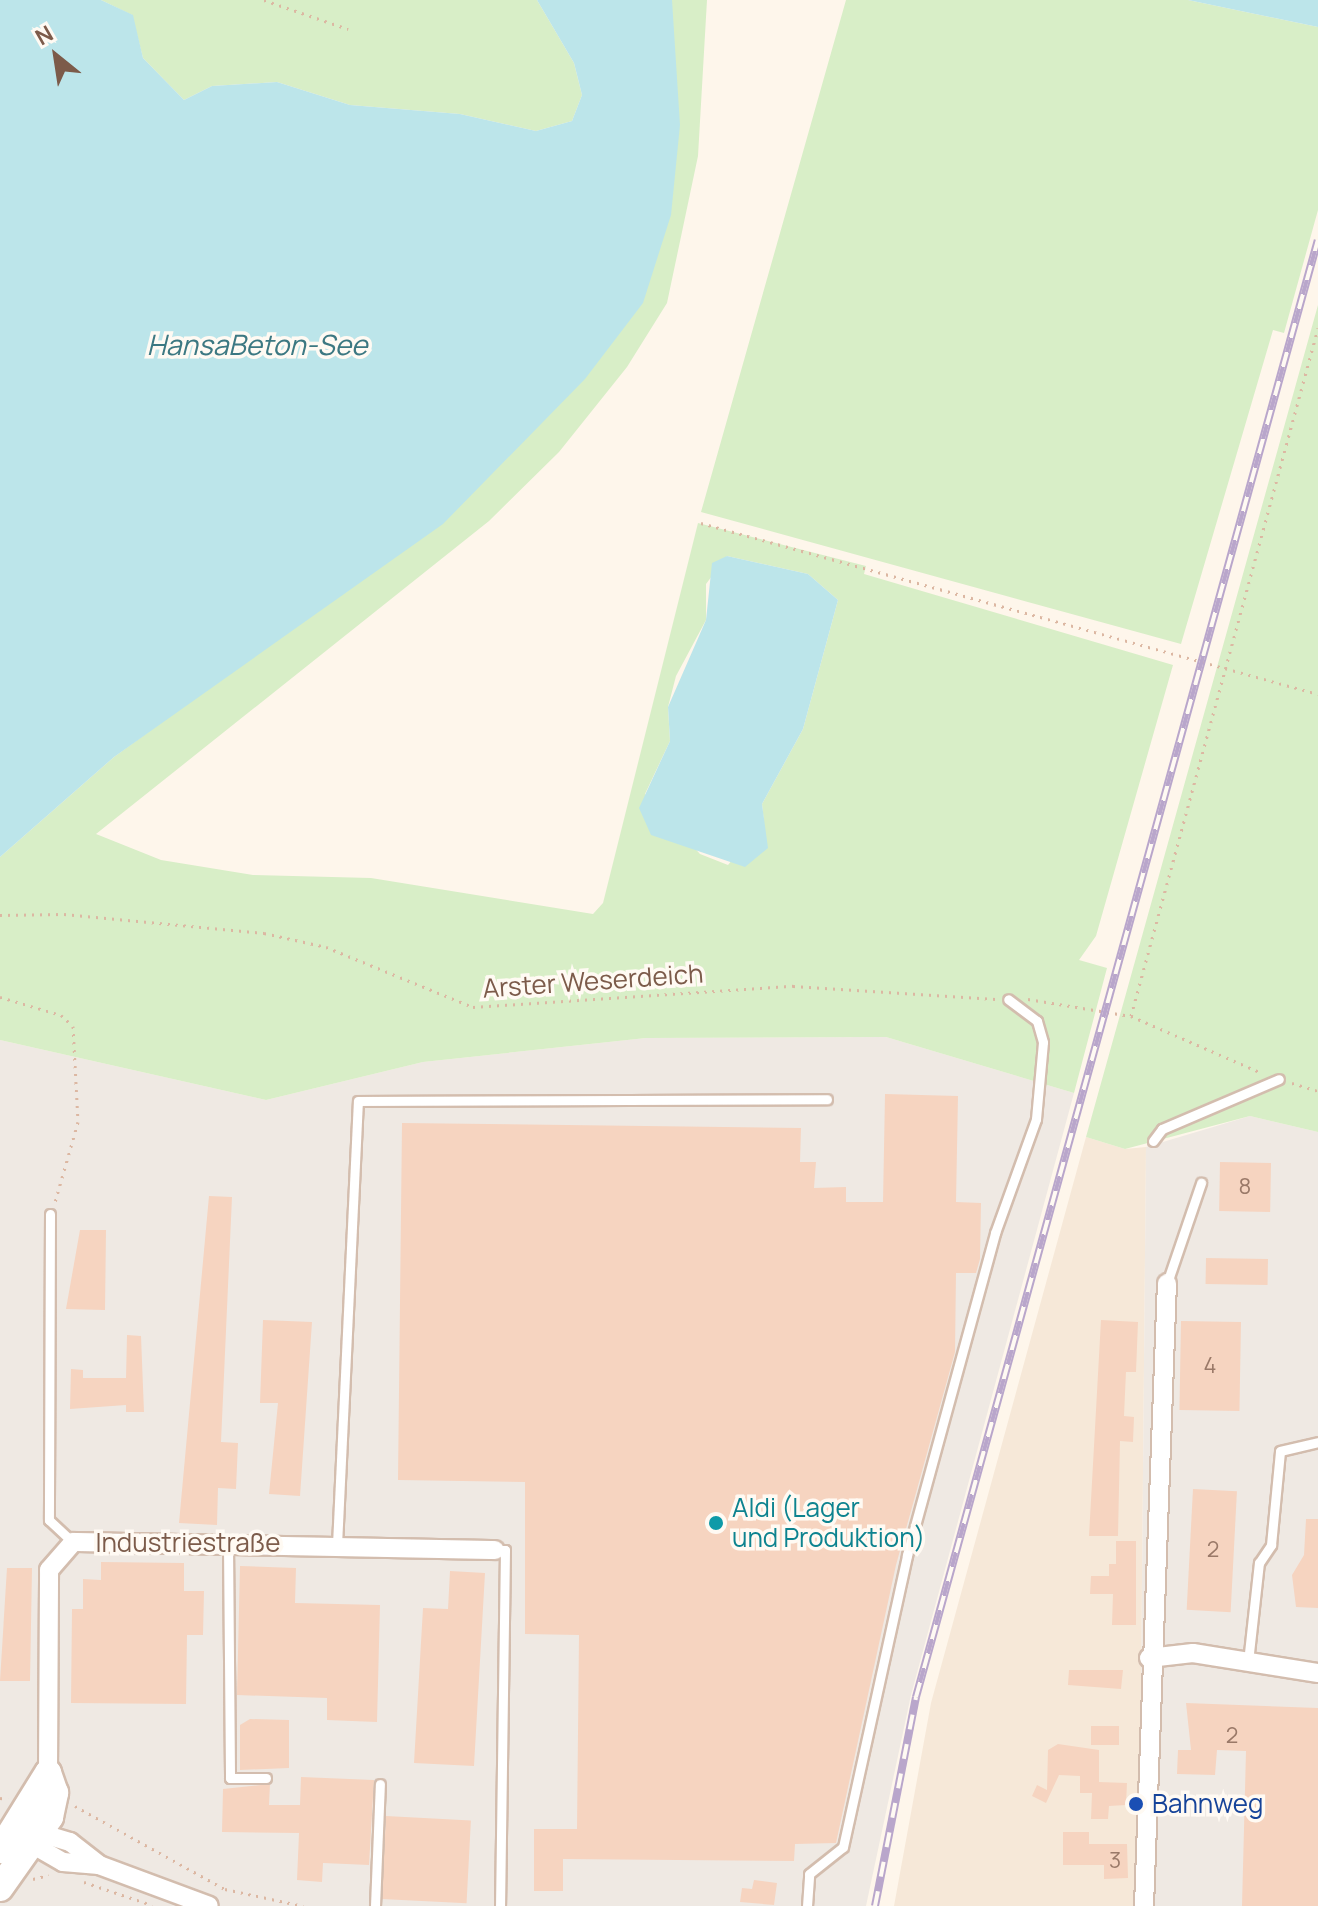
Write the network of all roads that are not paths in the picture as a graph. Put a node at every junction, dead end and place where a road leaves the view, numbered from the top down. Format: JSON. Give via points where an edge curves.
{"nodes":[{"id":1,"x":1008,"y":999,"type":"road end"},
{"id":2,"x":1279,"y":1079,"type":"road end"},
{"id":3,"x":827,"y":1099,"type":"dead end"},
{"id":4,"x":1153,"y":1141,"type":"dead end"},
{"id":5,"x":1201,"y":1183,"type":"dead end"},
{"id":6,"x":50,"y":1214,"type":"road end"},
{"id":7,"x":1167,"y":1283,"type":"joint"},
{"id":8,"x":1318,"y":1442,"type":"edge"},
{"id":9,"x":228,"y":1541,"type":"junction"},
{"id":10,"x":73,"y":1542,"type":"junction"},
{"id":11,"x":337,"y":1545,"type":"junction"},
{"id":12,"x":495,"y":1550,"type":"joint"},
{"id":13,"x":1149,"y":1658,"type":"junction"},
{"id":14,"x":1248,"y":1662,"type":"junction"},
{"id":15,"x":1318,"y":1673,"type":"edge"},
{"id":16,"x":48,"y":1773,"type":"joint"},
{"id":17,"x":266,"y":1778,"type":"dead end"},
{"id":18,"x":380,"y":1784,"type":"dead end"},
{"id":19,"x":17,"y":1836,"type":"edge"},
{"id":20,"x":0,"y":1888,"type":"edge"},
{"id":21,"x":203,"y":1905,"type":"edge"},
{"id":22,"x":375,"y":1906,"type":"edge"},
{"id":23,"x":500,"y":1906,"type":"edge"},
{"id":24,"x":807,"y":1906,"type":"edge"},
{"id":25,"x":1144,"y":1906,"type":"edge"}],
"edges":[{"from":1,"to":24,"type":"lane","via":[[1037,1021],[1045,1063],[1011,1203],[995,1233],[907,1555],[843,1847],[809,1874]]},
{"from":2,"to":4,"type":"lane","via":[[1162,1129]]},
{"from":3,"to":11,"type":"lane","via":[[358,1101]]},
{"from":5,"to":7,"type":"lane"},
{"from":6,"to":10,"type":"lane","via":[[49,1520]]},
{"from":7,"to":13,"type":"street"},
{"from":8,"to":14,"type":"lane","via":[[1280,1451]]},
{"from":9,"to":10,"type":"street","name":"Industriestraße"},
{"from":9,"to":11,"type":"street","name":"Industriestraße"},
{"from":9,"to":17,"type":"lane","via":[[230,1778]]},
{"from":10,"to":16,"type":"street","name":"Industriestraße","via":[[49,1570]]},
{"from":11,"to":12,"type":"street","name":"Industriestraße"},
{"from":12,"to":23,"type":"lane","via":[[505,1550]]},
{"from":13,"to":14,"type":"street","via":[[1193,1653]]},
{"from":13,"to":25,"type":"street"},
{"from":14,"to":15,"type":"street"},
{"from":16,"to":19,"type":"street","name":"Industriestraße","via":[[53,1808]]},
{"from":18,"to":22,"type":"lane"},
{"from":19,"to":20,"type":"street"},
{"from":19,"to":21,"type":"street","via":[[78,1866],[99,1865]]}]}
